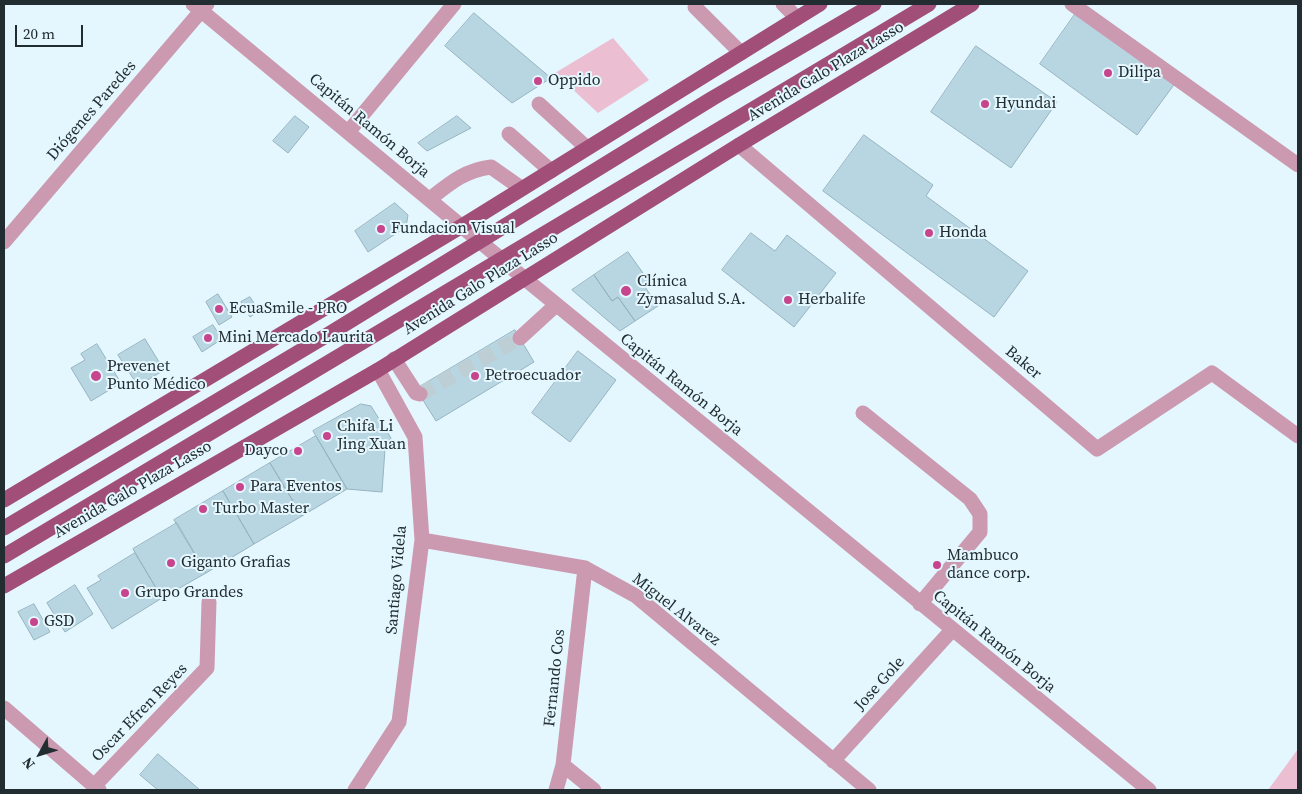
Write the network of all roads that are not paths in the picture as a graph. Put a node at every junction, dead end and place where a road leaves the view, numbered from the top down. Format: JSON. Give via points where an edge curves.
{"nodes":[{"id":1,"x":454,"y":4,"type":"edge"},
{"id":2,"x":783,"y":4,"type":"edge"},
{"id":3,"x":820,"y":4,"type":"edge"},
{"id":4,"x":874,"y":4,"type":"edge"},
{"id":5,"x":929,"y":4,"type":"edge"},
{"id":6,"x":972,"y":4,"type":"edge"},
{"id":7,"x":1072,"y":4,"type":"edge"},
{"id":8,"x":200,"y":6,"type":"edge"},
{"id":9,"x":695,"y":7,"type":"dead end"},
{"id":10,"x":797,"y":18,"type":"junction"},
{"id":11,"x":741,"y":53,"type":"junction"},
{"id":12,"x":539,"y":104,"type":"dead end"},
{"id":13,"x":348,"y":131,"type":"junction"},
{"id":14,"x":510,"y":134,"type":"dead end"},
{"id":15,"x":739,"y":145,"type":"junction"},
{"id":16,"x":587,"y":148,"type":"junction"},
{"id":17,"x":1298,"y":165,"type":"edge"},
{"id":18,"x":551,"y":170,"type":"junction"},
{"id":19,"x":521,"y":188,"type":"junction"},
{"id":20,"x":430,"y":199,"type":"junction"},
{"id":21,"x":462,"y":226,"type":"junction"},
{"id":22,"x":479,"y":241,"type":"junction"},
{"id":23,"x":4,"y":242,"type":"edge"},
{"id":24,"x":500,"y":258,"type":"junction"},
{"id":25,"x":524,"y":278,"type":"junction"},
{"id":26,"x":556,"y":304,"type":"junction"},
{"id":27,"x":520,"y":338,"type":"tunnel mouth"},
{"id":28,"x":394,"y":359,"type":"junction"},
{"id":29,"x":378,"y":370,"type":"junction"},
{"id":30,"x":420,"y":394,"type":"dead end"},
{"id":31,"x":863,"y":413,"type":"dead end"},
{"id":32,"x":1298,"y":436,"type":"edge"},
{"id":33,"x":4,"y":500,"type":"edge"},
{"id":34,"x":4,"y":528,"type":"edge"},
{"id":35,"x":422,"y":540,"type":"junction"},
{"id":36,"x":4,"y":556,"type":"edge"},
{"id":37,"x":585,"y":568,"type":"junction"},
{"id":38,"x":4,"y":586,"type":"edge"},
{"id":39,"x":209,"y":602,"type":"dead end"},
{"id":40,"x":920,"y":604,"type":"junction"},
{"id":41,"x":952,"y":630,"type":"junction"},
{"id":42,"x":4,"y":708,"type":"edge"},
{"id":43,"x":833,"y":761,"type":"junction"},
{"id":44,"x":563,"y":765,"type":"junction"},
{"id":45,"x":96,"y":788,"type":"edge"},
{"id":46,"x":356,"y":790,"type":"edge"},
{"id":47,"x":556,"y":790,"type":"edge"},
{"id":48,"x":594,"y":790,"type":"edge"},
{"id":49,"x":869,"y":790,"type":"edge"},
{"id":50,"x":1149,"y":790,"type":"edge"}],
"edges":[{"from":1,"to":13,"type":"street"},
{"from":2,"to":10,"type":"street"},
{"from":3,"to":10,"type":"main road"},
{"from":4,"to":22,"type":"main road","name":"Avenida Galo Plaza Lasso"},
{"from":5,"to":24,"type":"main road","name":"Avenida Galo Plaza Lasso"},
{"from":6,"to":15,"type":"main road","name":"Avenida Galo Plaza Lasso"},
{"from":7,"to":17,"type":"street"},
{"from":8,"to":13,"type":"street","name":"Capitán Ramón Borja"},
{"from":8,"to":23,"type":"street","name":"Diógenes Paredes"},
{"from":9,"to":11,"type":"street"},
{"from":10,"to":11,"type":"main road"},
{"from":11,"to":16,"type":"main road"},
{"from":12,"to":16,"type":"street"},
{"from":13,"to":20,"type":"street","name":"Capitán Ramón Borja"},
{"from":14,"to":18,"type":"street"},
{"from":15,"to":25,"type":"main road","name":"Avenida Galo Plaza Lasso"},
{"from":15,"to":32,"type":"street","name":"Baker","via":[[1097,448],[1212,373]]},
{"from":16,"to":18,"type":"main road"},
{"from":18,"to":19,"type":"main road"},
{"from":19,"to":20,"type":"street","via":[[491,167],[475,168]]},
{"from":19,"to":21,"type":"main road"},
{"from":20,"to":21,"type":"street","name":"Capitán Ramón Borja"},
{"from":21,"to":22,"type":"street","name":"Capitán Ramón Borja"},
{"from":21,"to":33,"type":"main road"},
{"from":22,"to":24,"type":"street","name":"Capitán Ramón Borja"},
{"from":22,"to":34,"type":"main road","name":"Avenida Galo Plaza Lasso"},
{"from":24,"to":25,"type":"street","name":"Capitán Ramón Borja"},
{"from":24,"to":36,"type":"main road","name":"Avenida Galo Plaza Lasso"},
{"from":25,"to":26,"type":"street","name":"Capitán Ramón Borja"},
{"from":25,"to":28,"type":"main road","name":"Avenida Galo Plaza Lasso"},
{"from":26,"to":27,"type":"street"},
{"from":26,"to":40,"type":"street","name":"Capitán Ramón Borja"},
{"from":28,"to":29,"type":"main road","name":"Avenida Galo Plaza Lasso"},
{"from":28,"to":30,"type":"street","via":[[404,377]]},
{"from":29,"to":35,"type":"street","name":"Santiago Videla","via":[[415,437]]},
{"from":29,"to":38,"type":"main road","name":"Avenida Galo Plaza Lasso"},
{"from":31,"to":40,"type":"street","via":[[970,499],[980,514],[980,532]]},
{"from":35,"to":37,"type":"street","name":"Miguel Alvarez"},
{"from":35,"to":46,"type":"street","name":"Santiago Videla","via":[[399,722]]},
{"from":37,"to":43,"type":"street","name":"Miguel Alvarez","via":[[636,596]]},
{"from":37,"to":44,"type":"street","name":"Fernando Cos"},
{"from":39,"to":45,"type":"street","name":"Oscar Efren Reyes","via":[[207,668]]},
{"from":40,"to":41,"type":"street","name":"Capitán Ramón Borja"},
{"from":41,"to":43,"type":"street","name":"Jose Gole"},
{"from":41,"to":50,"type":"street","name":"Capitán Ramón Borja"},
{"from":42,"to":45,"type":"street"},
{"from":43,"to":49,"type":"street","name":"Miguel Alvarez"},
{"from":44,"to":47,"type":"street","name":"Fernando Cos"},
{"from":44,"to":48,"type":"street"}]}
